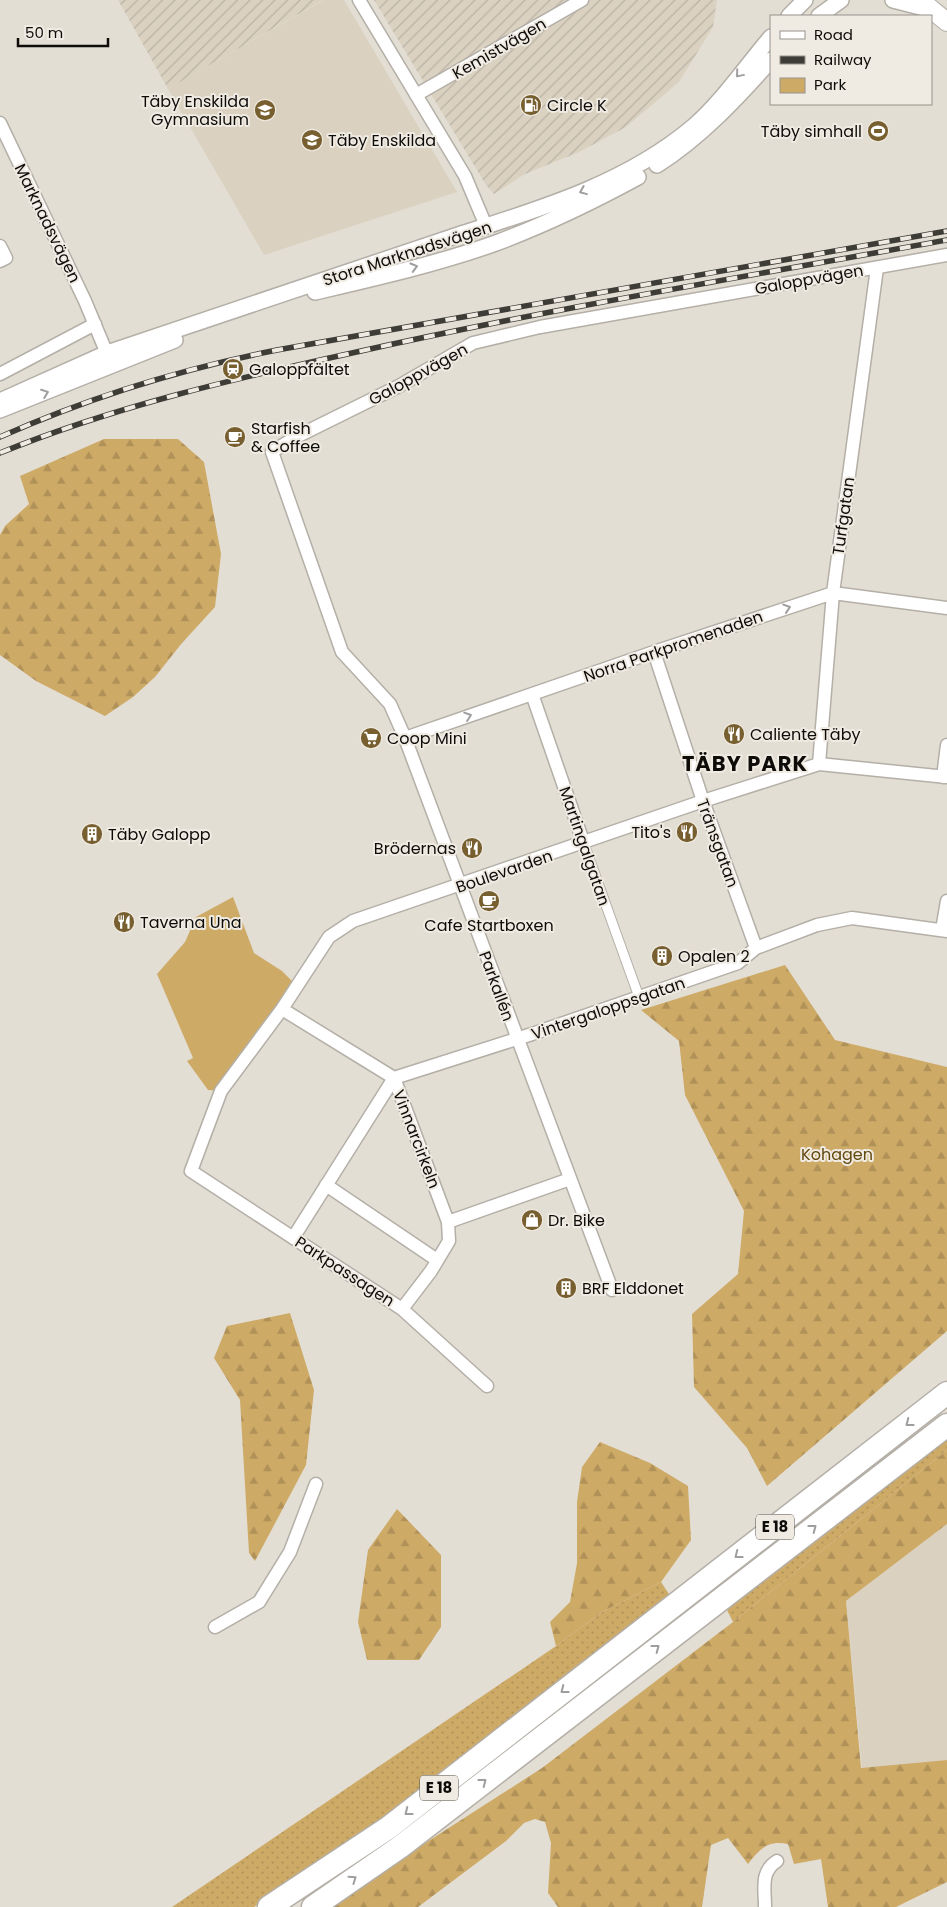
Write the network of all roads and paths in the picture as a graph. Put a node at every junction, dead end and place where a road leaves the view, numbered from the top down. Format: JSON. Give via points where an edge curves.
{"nodes":[{"id":1,"x":358,"y":0,"type":"edge"},
{"id":2,"x":582,"y":0,"type":"edge"},
{"id":3,"x":798,"y":0,"type":"edge"},
{"id":4,"x":805,"y":0,"type":"edge"},
{"id":5,"x":824,"y":0,"type":"edge"},
{"id":6,"x":841,"y":0,"type":"edge"},
{"id":7,"x":893,"y":0,"type":"edge"},
{"id":8,"x":926,"y":5,"type":"edge"},
{"id":9,"x":789,"y":15,"type":"edge"},
{"id":10,"x":789,"y":15,"type":"edge"},
{"id":11,"x":810,"y":15,"type":"edge"},
{"id":12,"x":820,"y":15,"type":"edge"},
{"id":13,"x":947,"y":22,"type":"edge"},
{"id":14,"x":770,"y":38,"type":"edge"},
{"id":15,"x":770,"y":61,"type":"edge"},
{"id":16,"x":416,"y":95,"type":"junction"},
{"id":17,"x":0,"y":123,"type":"edge"},
{"id":18,"x":486,"y":226,"type":"junction"},
{"id":19,"x":494,"y":243,"type":"junction"},
{"id":20,"x":0,"y":246,"type":"edge"},
{"id":21,"x":947,"y":255,"type":"edge"},
{"id":22,"x":0,"y":261,"type":"edge"},
{"id":23,"x":877,"y":268,"type":"junction"},
{"id":24,"x":95,"y":324,"type":"junction"},
{"id":25,"x":110,"y":360,"type":"junction"},
{"id":26,"x":0,"y":374,"type":"edge"},
{"id":27,"x":0,"y":401,"type":"edge"},
{"id":28,"x":0,"y":410,"type":"edge"},
{"id":29,"x":833,"y":593,"type":"junction"},
{"id":30,"x":947,"y":608,"type":"edge"},
{"id":31,"x":654,"y":652,"type":"junction"},
{"id":32,"x":532,"y":694,"type":"junction"},
{"id":33,"x":405,"y":738,"type":"junction"},
{"id":34,"x":947,"y":745,"type":"edge"},
{"id":35,"x":819,"y":764,"type":"junction"},
{"id":36,"x":945,"y":777,"type":"edge"},
{"id":37,"x":702,"y":802,"type":"junction"},
{"id":38,"x":584,"y":844,"type":"junction"},
{"id":39,"x":459,"y":886,"type":"junction"},
{"id":40,"x":947,"y":901,"type":"edge"},
{"id":41,"x":945,"y":931,"type":"edge"},
{"id":42,"x":756,"y":948,"type":"junction"},
{"id":43,"x":639,"y":998,"type":"junction"},
{"id":44,"x":282,"y":1009,"type":"junction"},
{"id":45,"x":516,"y":1039,"type":"junction"},
{"id":46,"x":394,"y":1078,"type":"junction"},
{"id":47,"x":191,"y":1171,"type":"joint"},
{"id":48,"x":570,"y":1179,"type":"junction"},
{"id":49,"x":326,"y":1185,"type":"junction"},
{"id":50,"x":448,"y":1222,"type":"junction"},
{"id":51,"x":293,"y":1238,"type":"junction"},
{"id":52,"x":437,"y":1260,"type":"junction"},
{"id":53,"x":612,"y":1290,"type":"dead end"},
{"id":54,"x":402,"y":1309,"type":"junction"},
{"id":55,"x":487,"y":1386,"type":"dead end"},
{"id":56,"x":947,"y":1393,"type":"edge"},
{"id":57,"x":947,"y":1426,"type":"edge"},
{"id":58,"x":316,"y":1484,"type":"dead end"},
{"id":59,"x":215,"y":1627,"type":"dead end"},
{"id":60,"x":777,"y":1861,"type":"dead end"},
{"id":61,"x":269,"y":1907,"type":"edge"},
{"id":62,"x":313,"y":1907,"type":"edge"},
{"id":63,"x":765,"y":1907,"type":"edge"}],
"edges":[{"from":1,"to":16,"type":"street"},
{"from":2,"to":16,"type":"street","name":"Kemistvägen"},
{"from":3,"to":9,"type":"street"},
{"from":4,"to":10,"type":"street"},
{"from":5,"to":11,"type":"street"},
{"from":6,"to":12,"type":"street"},
{"from":7,"to":8,"type":"street"},
{"from":8,"to":13,"type":"main road"},
{"from":14,"to":18,"type":"street","name":"Stora Marknadsvägen","one_way":true,"via":[[695,125],[654,156],[611,180]]},
{"from":15,"to":19,"type":"street","name":"Stora Marknadsvägen","via":[[734,102],[675,153],[612,191]]},
{"from":16,"to":18,"type":"street","via":[[465,176]]},
{"from":17,"to":24,"type":"street","name":"Marknadsvägen"},
{"from":18,"to":19,"type":"street"},
{"from":18,"to":25,"type":"street","name":"Stora Marknadsvägen"},
{"from":25,"to":19,"type":"street","name":"Stora Marknadsvägen","one_way":true,"via":[[299,296],[379,277]]},
{"from":20,"to":22,"type":"street","via":[[6,258]]},
{"from":21,"to":23,"type":"street","name":"Galoppvägen"},
{"from":23,"to":29,"type":"street","name":"Turfgatan"},
{"from":23,"to":33,"type":"street","name":"Galoppvägen","via":[[540,327],[473,344],[272,452],[342,652],[390,704]]},
{"from":24,"to":25,"type":"street","name":"Marknadsvägen"},
{"from":24,"to":26,"type":"street"},
{"from":25,"to":27,"type":"street","name":"Stora Marknadsvägen"},
{"from":28,"to":25,"type":"street","name":"Stora Marknadsvägen","one_way":true},
{"from":29,"to":30,"type":"street","name":"Norra Parkpromenaden"},
{"from":31,"to":29,"type":"street","name":"Norra Parkpromenaden","one_way":true},
{"from":29,"to":35,"type":"street","name":"Turfgatan"},
{"from":31,"to":32,"type":"street","name":"Norra Parkpromenaden"},
{"from":31,"to":37,"type":"street","name":"Tränsgatan"},
{"from":33,"to":32,"type":"street","name":"Norra Parkpromenaden","one_way":true},
{"from":32,"to":38,"type":"street","name":"Martingalgatan"},
{"from":33,"to":39,"type":"street","name":"Parkallén"},
{"from":34,"to":36,"type":"street"},
{"from":35,"to":36,"type":"street","name":"Boulevarden"},
{"from":35,"to":37,"type":"street","name":"Boulevarden"},
{"from":37,"to":38,"type":"street","name":"Boulevarden"},
{"from":37,"to":42,"type":"street","name":"Tränsgatan"},
{"from":38,"to":39,"type":"street","name":"Boulevarden"},
{"from":38,"to":43,"type":"street","name":"Martingalgatan"},
{"from":39,"to":44,"type":"street","name":"Boulevarden","via":[[341,928],[329,937]]},
{"from":39,"to":45,"type":"street","name":"Parkallén"},
{"from":40,"to":41,"type":"street"},
{"from":41,"to":42,"type":"street","name":"Vintergaloppsgatan","via":[[852,918],[818,925]]},
{"from":42,"to":43,"type":"street","name":"Vintergaloppsgatan","via":[[738,963]]},
{"from":43,"to":45,"type":"street","name":"Vintergaloppsgatan"},
{"from":44,"to":46,"type":"street"},
{"from":44,"to":47,"type":"street","name":"Boulevarden","via":[[221,1091]]},
{"from":45,"to":46,"type":"street","name":"Vintergaloppsgatan"},
{"from":45,"to":48,"type":"street","name":"Parkallén"},
{"from":46,"to":49,"type":"street","name":"Vinnarcirkeln"},
{"from":46,"to":50,"type":"street","name":"Vinnarcirkeln"},
{"from":47,"to":51,"type":"street","name":"Parkpassagen"},
{"from":48,"to":50,"type":"street"},
{"from":48,"to":53,"type":"street","name":"Parkallén"},
{"from":49,"to":51,"type":"street","name":"Vinnarcirkeln"},
{"from":49,"to":52,"type":"street"},
{"from":50,"to":52,"type":"street","name":"Vinnarcirkeln","via":[[449,1241]]},
{"from":51,"to":54,"type":"street","name":"Parkpassagen"},
{"from":52,"to":54,"type":"street","name":"Vinnarcirkeln"},
{"from":54,"to":55,"type":"street","name":"Parkpassagen"},
{"from":56,"to":61,"type":"highway","number":"E 18","one_way":true,"via":[[388,1828]]},
{"from":62,"to":57,"type":"highway","number":"E 18","one_way":true,"via":[[400,1847]]},
{"from":58,"to":59,"type":"street","via":[[290,1552],[259,1602]]},
{"from":60,"to":63,"type":"street","via":[[764,1874]]}]}
